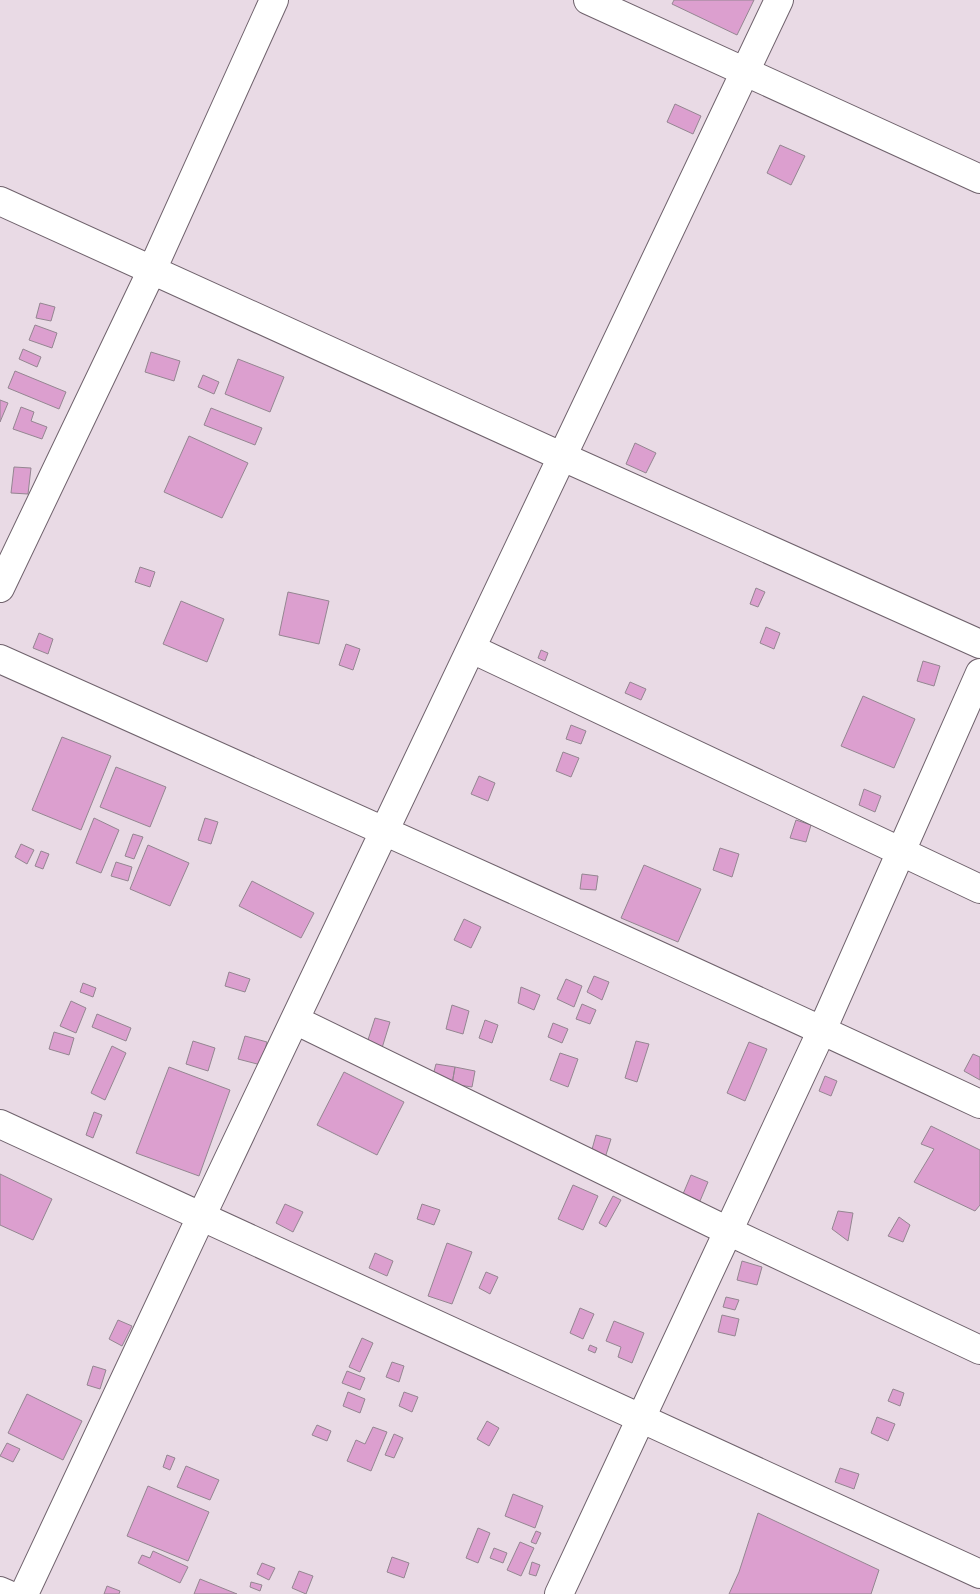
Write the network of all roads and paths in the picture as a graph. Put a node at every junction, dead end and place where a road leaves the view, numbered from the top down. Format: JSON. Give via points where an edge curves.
{"nodes":[{"id":1,"x":274,"y":0,"type":"edge"},
{"id":2,"x":588,"y":0,"type":"edge"},
{"id":3,"x":779,"y":0,"type":"edge"},
{"id":4,"x":744,"y":72,"type":"junction"},
{"id":5,"x":980,"y":179,"type":"edge"},
{"id":6,"x":0,"y":201,"type":"edge"},
{"id":7,"x":152,"y":270,"type":"junction"},
{"id":8,"x":563,"y":457,"type":"junction"},
{"id":9,"x":0,"y":588,"type":"edge"},
{"id":10,"x":980,"y":644,"type":"edge"},
{"id":11,"x":472,"y":649,"type":"junction"},
{"id":12,"x":0,"y":659,"type":"edge"},
{"id":13,"x":980,"y":673,"type":"edge"},
{"id":14,"x":385,"y":831,"type":"junction"},
{"id":15,"x":901,"y":852,"type":"junction"},
{"id":16,"x":980,"y":889,"type":"edge"},
{"id":17,"x":295,"y":1020,"type":"junction"},
{"id":18,"x":822,"y":1030,"type":"junction"},
{"id":19,"x":980,"y":1104,"type":"edge"},
{"id":20,"x":0,"y":1124,"type":"edge"},
{"id":21,"x":201,"y":1217,"type":"junction"},
{"id":22,"x":728,"y":1231,"type":"junction"},
{"id":23,"x":980,"y":1350,"type":"edge"},
{"id":24,"x":641,"y":1419,"type":"junction"},
{"id":25,"x":980,"y":1574,"type":"edge"},
{"id":26,"x":0,"y":1591,"type":"edge"},
{"id":27,"x":7,"y":1594,"type":"edge"},
{"id":28,"x":24,"y":1594,"type":"edge"},
{"id":29,"x":559,"y":1594,"type":"edge"}],
"edges":[{"from":1,"to":7,"type":"street"},
{"from":2,"to":4,"type":"street"},
{"from":3,"to":4,"type":"street"},
{"from":4,"to":5,"type":"street"},
{"from":4,"to":8,"type":"street"},
{"from":6,"to":7,"type":"street"},
{"from":7,"to":8,"type":"street"},
{"from":7,"to":9,"type":"street"},
{"from":8,"to":10,"type":"street"},
{"from":8,"to":11,"type":"street"},
{"from":11,"to":14,"type":"street"},
{"from":11,"to":15,"type":"street"},
{"from":12,"to":14,"type":"street"},
{"from":13,"to":15,"type":"street"},
{"from":14,"to":17,"type":"street"},
{"from":14,"to":18,"type":"street"},
{"from":15,"to":16,"type":"street"},
{"from":15,"to":18,"type":"street"},
{"from":17,"to":21,"type":"street"},
{"from":17,"to":22,"type":"street"},
{"from":18,"to":19,"type":"street"},
{"from":18,"to":22,"type":"street"},
{"from":20,"to":21,"type":"street"},
{"from":21,"to":24,"type":"street"},
{"from":21,"to":28,"type":"street"},
{"from":22,"to":23,"type":"street"},
{"from":22,"to":24,"type":"street"},
{"from":24,"to":25,"type":"street"},
{"from":24,"to":29,"type":"street"},
{"from":26,"to":27,"type":"street"}]}
